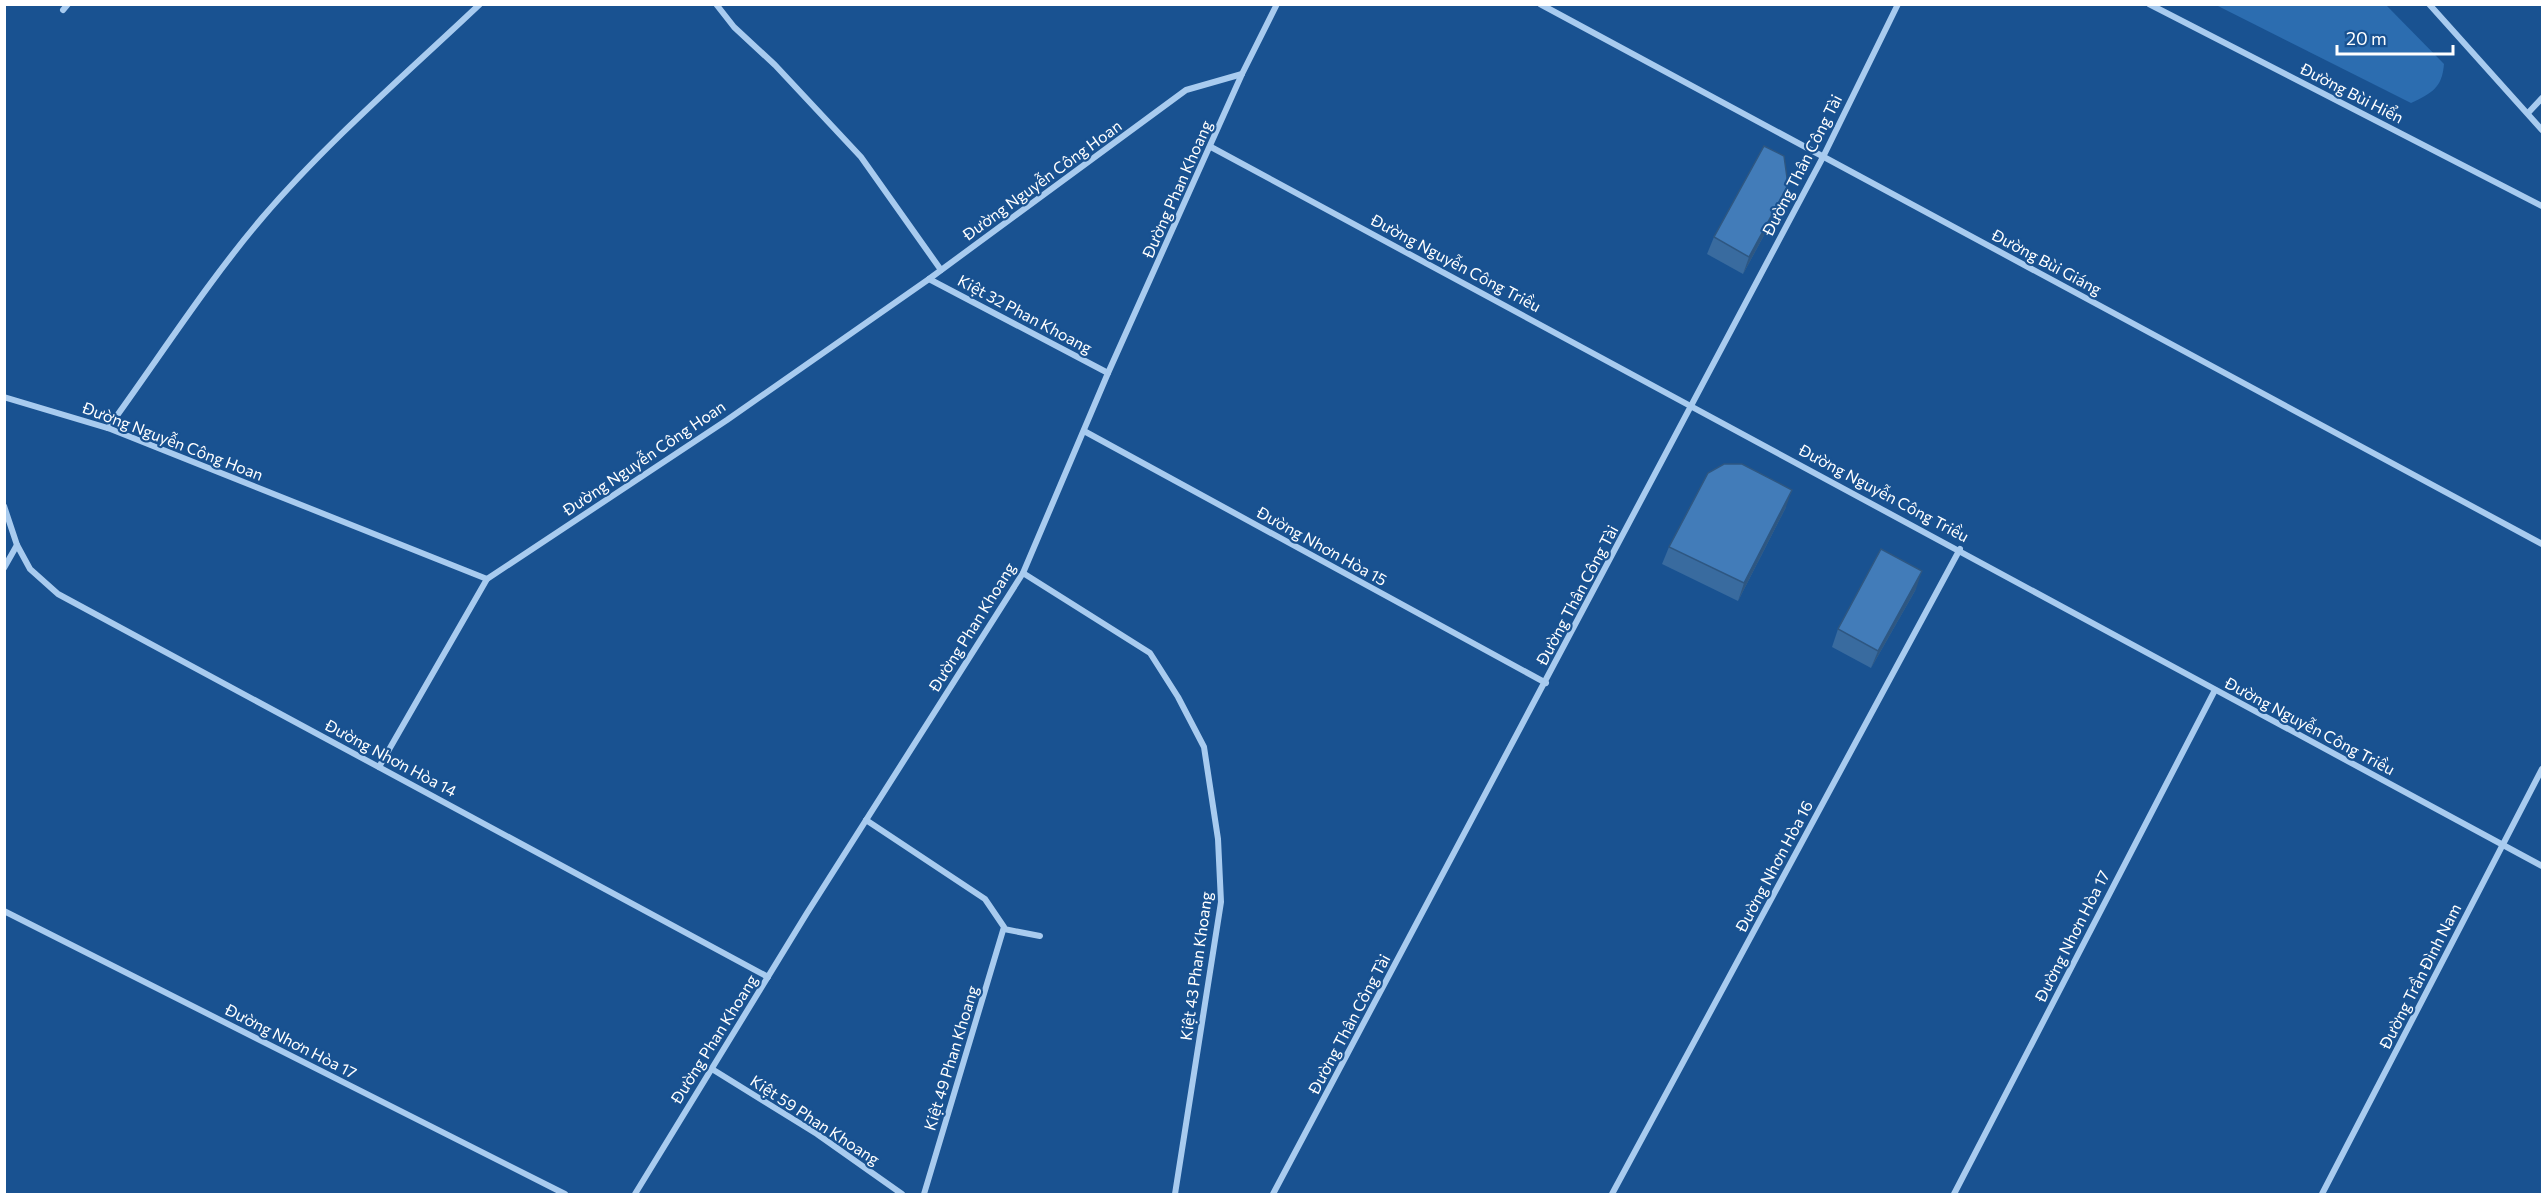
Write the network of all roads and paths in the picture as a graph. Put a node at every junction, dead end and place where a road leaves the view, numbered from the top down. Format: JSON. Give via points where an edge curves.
{"nodes":[{"id":1,"x":480,"y":4,"type":"edge"},
{"id":2,"x":716,"y":4,"type":"edge"},
{"id":3,"x":1277,"y":4,"type":"edge"},
{"id":4,"x":1540,"y":4,"type":"edge"},
{"id":5,"x":1898,"y":4,"type":"edge"},
{"id":6,"x":2149,"y":4,"type":"edge"},
{"id":7,"x":2429,"y":4,"type":"edge"},
{"id":8,"x":1242,"y":74,"type":"junction"},
{"id":9,"x":2542,"y":98,"type":"edge"},
{"id":10,"x":2528,"y":113,"type":"junction"},
{"id":11,"x":2542,"y":130,"type":"edge"},
{"id":12,"x":1211,"y":147,"type":"junction"},
{"id":13,"x":1823,"y":157,"type":"junction"},
{"id":14,"x":2542,"y":207,"type":"edge"},
{"id":15,"x":941,"y":270,"type":"junction"},
{"id":16,"x":929,"y":279,"type":"junction"},
{"id":17,"x":1108,"y":373,"type":"junction"},
{"id":18,"x":4,"y":398,"type":"edge"},
{"id":19,"x":1692,"y":405,"type":"junction"},
{"id":20,"x":108,"y":428,"type":"junction"},
{"id":21,"x":1084,"y":432,"type":"junction"},
{"id":22,"x":4,"y":506,"type":"edge"},
{"id":23,"x":2542,"y":544,"type":"edge"},
{"id":24,"x":17,"y":545,"type":"junction"},
{"id":25,"x":1960,"y":549,"type":"junction"},
{"id":26,"x":4,"y":568,"type":"edge"},
{"id":27,"x":1023,"y":573,"type":"junction"},
{"id":28,"x":487,"y":579,"type":"junction"},
{"id":29,"x":1546,"y":683,"type":"junction"},
{"id":30,"x":2215,"y":690,"type":"junction"},
{"id":31,"x":379,"y":767,"type":"junction"},
{"id":32,"x":2542,"y":769,"type":"edge"},
{"id":33,"x":866,"y":820,"type":"junction"},
{"id":34,"x":2503,"y":845,"type":"junction"},
{"id":35,"x":2542,"y":866,"type":"edge"},
{"id":36,"x":4,"y":911,"type":"edge"},
{"id":37,"x":1004,"y":929,"type":"junction"},
{"id":38,"x":1040,"y":936,"type":"dead end"},
{"id":39,"x":768,"y":977,"type":"junction"},
{"id":40,"x":712,"y":1069,"type":"junction"},
{"id":41,"x":565,"y":1194,"type":"edge"},
{"id":42,"x":635,"y":1194,"type":"edge"},
{"id":43,"x":902,"y":1194,"type":"edge"},
{"id":44,"x":924,"y":1194,"type":"edge"},
{"id":45,"x":1174,"y":1194,"type":"edge"},
{"id":46,"x":1273,"y":1194,"type":"edge"},
{"id":47,"x":1612,"y":1194,"type":"edge"},
{"id":48,"x":1954,"y":1194,"type":"edge"},
{"id":49,"x":2322,"y":1194,"type":"edge"}],
"edges":[{"from":1,"to":20,"type":"street","via":[[349,128],[263,217],[226,262]]},
{"from":2,"to":15,"type":"street","via":[[861,157]]},
{"from":3,"to":8,"type":"street","name":"Đường Phan Khoang"},
{"from":4,"to":13,"type":"street","name":"Đường Bùi Giáng"},
{"from":5,"to":13,"type":"street","name":"Đường Thân Công Tài"},
{"from":6,"to":14,"type":"street","name":"Đường Bùi Hiển"},
{"from":7,"to":10,"type":"street"},
{"from":8,"to":12,"type":"street","name":"Đường Phan Khoang"},
{"from":8,"to":15,"type":"street","name":"Đường Nguyễn Công Hoan","via":[[1186,90]]},
{"from":9,"to":10,"type":"street"},
{"from":10,"to":11,"type":"street"},
{"from":12,"to":17,"type":"street","name":"Đường Phan Khoang"},
{"from":12,"to":19,"type":"street","name":"Đường Nguyễn Công Triều"},
{"from":13,"to":19,"type":"street","name":"Đường Thân Công Tài"},
{"from":13,"to":23,"type":"street","name":"Đường Bùi Giáng"},
{"from":15,"to":16,"type":"street","name":"Đường Nguyễn Công Hoan"},
{"from":16,"to":17,"type":"street","name":"Kiệt 32 Phan Khoang"},
{"from":16,"to":28,"type":"street","name":"Đường Nguyễn Công Hoan"},
{"from":17,"to":21,"type":"street","name":"Đường Phan Khoang"},
{"from":18,"to":20,"type":"street","name":"Đường Nguyễn Công Hoan"},
{"from":19,"to":25,"type":"street","name":"Đường Nguyễn Công Triều"},
{"from":19,"to":29,"type":"street","name":"Đường Thân Công Tài"},
{"from":20,"to":28,"type":"street","name":"Đường Nguyễn Công Hoan"},
{"from":21,"to":27,"type":"street","name":"Đường Phan Khoang"},
{"from":21,"to":29,"type":"street","name":"Đường Nhơn Hòa 15"},
{"from":22,"to":24,"type":"street"},
{"from":24,"to":26,"type":"street"},
{"from":24,"to":31,"type":"street","name":"Đường Nhơn Hòa 14","via":[[30,569],[58,594]]},
{"from":25,"to":30,"type":"street","name":"Đường Nguyễn Công Triều"},
{"from":25,"to":47,"type":"street","name":"Đường Nhơn Hòa 16"},
{"from":27,"to":33,"type":"street","name":"Đường Phan Khoang"},
{"from":27,"to":45,"type":"street","name":"Kiệt 43 Phan Khoang","via":[[1150,653],[1204,747],[1218,839],[1221,902]]},
{"from":28,"to":31,"type":"street"},
{"from":29,"to":46,"type":"street","name":"Đường Thân Công Tài"},
{"from":30,"to":34,"type":"street","name":"Đường Nguyễn Công Triều"},
{"from":30,"to":48,"type":"street","name":"Đường Nhơn Hòa 17"},
{"from":31,"to":39,"type":"street","name":"Đường Nhơn Hòa 14"},
{"from":32,"to":34,"type":"street","name":"Đường Trần Đình Nam"},
{"from":33,"to":37,"type":"street","via":[[985,900]]},
{"from":33,"to":39,"type":"street","name":"Đường Phan Khoang"},
{"from":34,"to":35,"type":"street","name":"Đường Nguyễn Công Triều"},
{"from":34,"to":49,"type":"street","name":"Đường Trần Đình Nam"},
{"from":36,"to":41,"type":"street","name":"Đường Nhơn Hòa 17"},
{"from":37,"to":38,"type":"street"},
{"from":37,"to":44,"type":"street","name":"Kiệt 49 Phan Khoang"},
{"from":39,"to":40,"type":"street","name":"Đường Phan Khoang"},
{"from":40,"to":42,"type":"street","name":"Đường Phan Khoang"},
{"from":40,"to":43,"type":"street","name":"Kiệt 59 Phan Khoang","via":[[817,1134]]}]}
